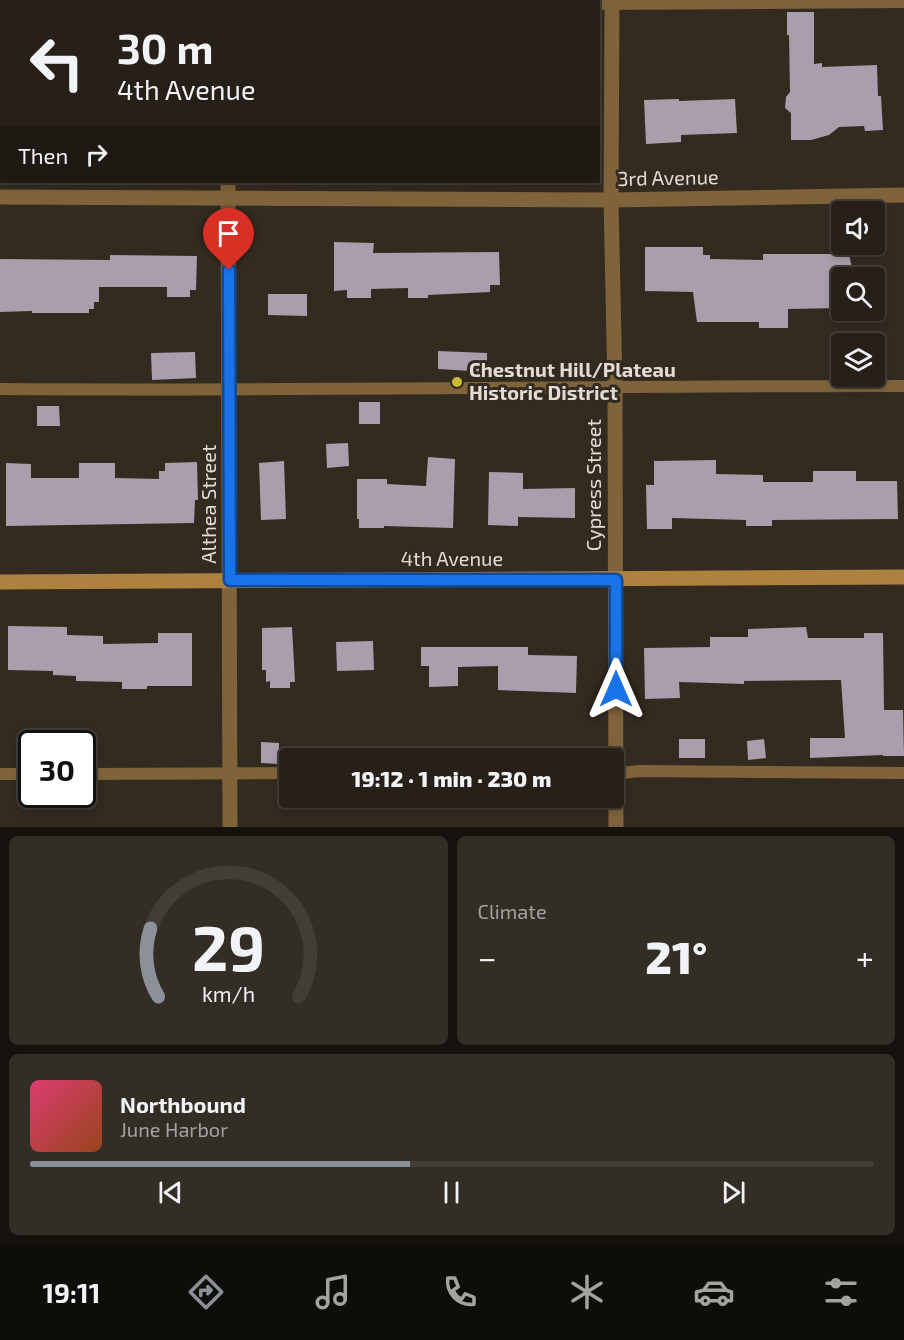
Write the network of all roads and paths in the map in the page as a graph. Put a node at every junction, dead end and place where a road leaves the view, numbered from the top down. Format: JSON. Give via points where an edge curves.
{"nodes":[{"id":1,"x":607,"y":2,"type":"edge"},
{"id":2,"x":904,"y":2,"type":"edge"},
{"id":3,"x":228,"y":183,"type":"edge"},
{"id":4,"x":904,"y":195,"type":"edge"},
{"id":5,"x":0,"y":197,"type":"edge"},
{"id":6,"x":229,"y":198,"type":"junction"},
{"id":7,"x":611,"y":200,"type":"junction"},
{"id":8,"x":615,"y":386,"type":"junction"},
{"id":9,"x":904,"y":386,"type":"edge"},
{"id":10,"x":0,"y":389,"type":"edge"},
{"id":11,"x":229,"y":390,"type":"junction"},
{"id":12,"x":904,"y":577,"type":"edge"},
{"id":13,"x":230,"y":580,"type":"junction"},
{"id":14,"x":616,"y":580,"type":"junction"},
{"id":15,"x":0,"y":582,"type":"edge"},
{"id":16,"x":615,"y":748,"type":"edge"},
{"id":17,"x":624,"y":773,"type":"edge"},
{"id":18,"x":904,"y":773,"type":"edge"},
{"id":19,"x":0,"y":774,"type":"edge"},
{"id":20,"x":18,"y":774,"type":"edge"},
{"id":21,"x":96,"y":774,"type":"edge"},
{"id":22,"x":229,"y":774,"type":"junction"},
{"id":23,"x":279,"y":774,"type":"edge"},
{"id":24,"x":616,"y":808,"type":"edge"},
{"id":25,"x":230,"y":827,"type":"edge"},
{"id":26,"x":616,"y":827,"type":"edge"}],
"edges":[{"from":1,"to":2,"type":"lane"},
{"from":1,"to":7,"type":"street","name":"Cypress Street"},
{"from":3,"to":6,"type":"street","name":"Althea Street"},
{"from":4,"to":7,"type":"street","name":"3rd Avenue"},
{"from":5,"to":6,"type":"street","name":"3rd Avenue"},
{"from":6,"to":7,"type":"street","name":"3rd Avenue"},
{"from":6,"to":11,"type":"street","name":"Althea Street"},
{"from":7,"to":8,"type":"street","name":"Cypress Street"},
{"from":8,"to":9,"type":"lane"},
{"from":8,"to":11,"type":"lane"},
{"from":8,"to":14,"type":"street","name":"Cypress Street"},
{"from":10,"to":11,"type":"lane"},
{"from":11,"to":13,"type":"street","name":"Althea Street"},
{"from":12,"to":14,"type":"main road","name":"4th Avenue"},
{"from":13,"to":14,"type":"main road","name":"4th Avenue"},
{"from":13,"to":15,"type":"main road","name":"4th Avenue"},
{"from":13,"to":22,"type":"street","name":"Althea Street"},
{"from":14,"to":16,"type":"street","name":"Cypress Street"},
{"from":17,"to":18,"type":"lane"},
{"from":19,"to":20,"type":"lane"},
{"from":21,"to":22,"type":"lane"},
{"from":22,"to":23,"type":"lane"},
{"from":22,"to":25,"type":"street","name":"Althea Street"},
{"from":24,"to":26,"type":"street","name":"Cypress Street"}]}
